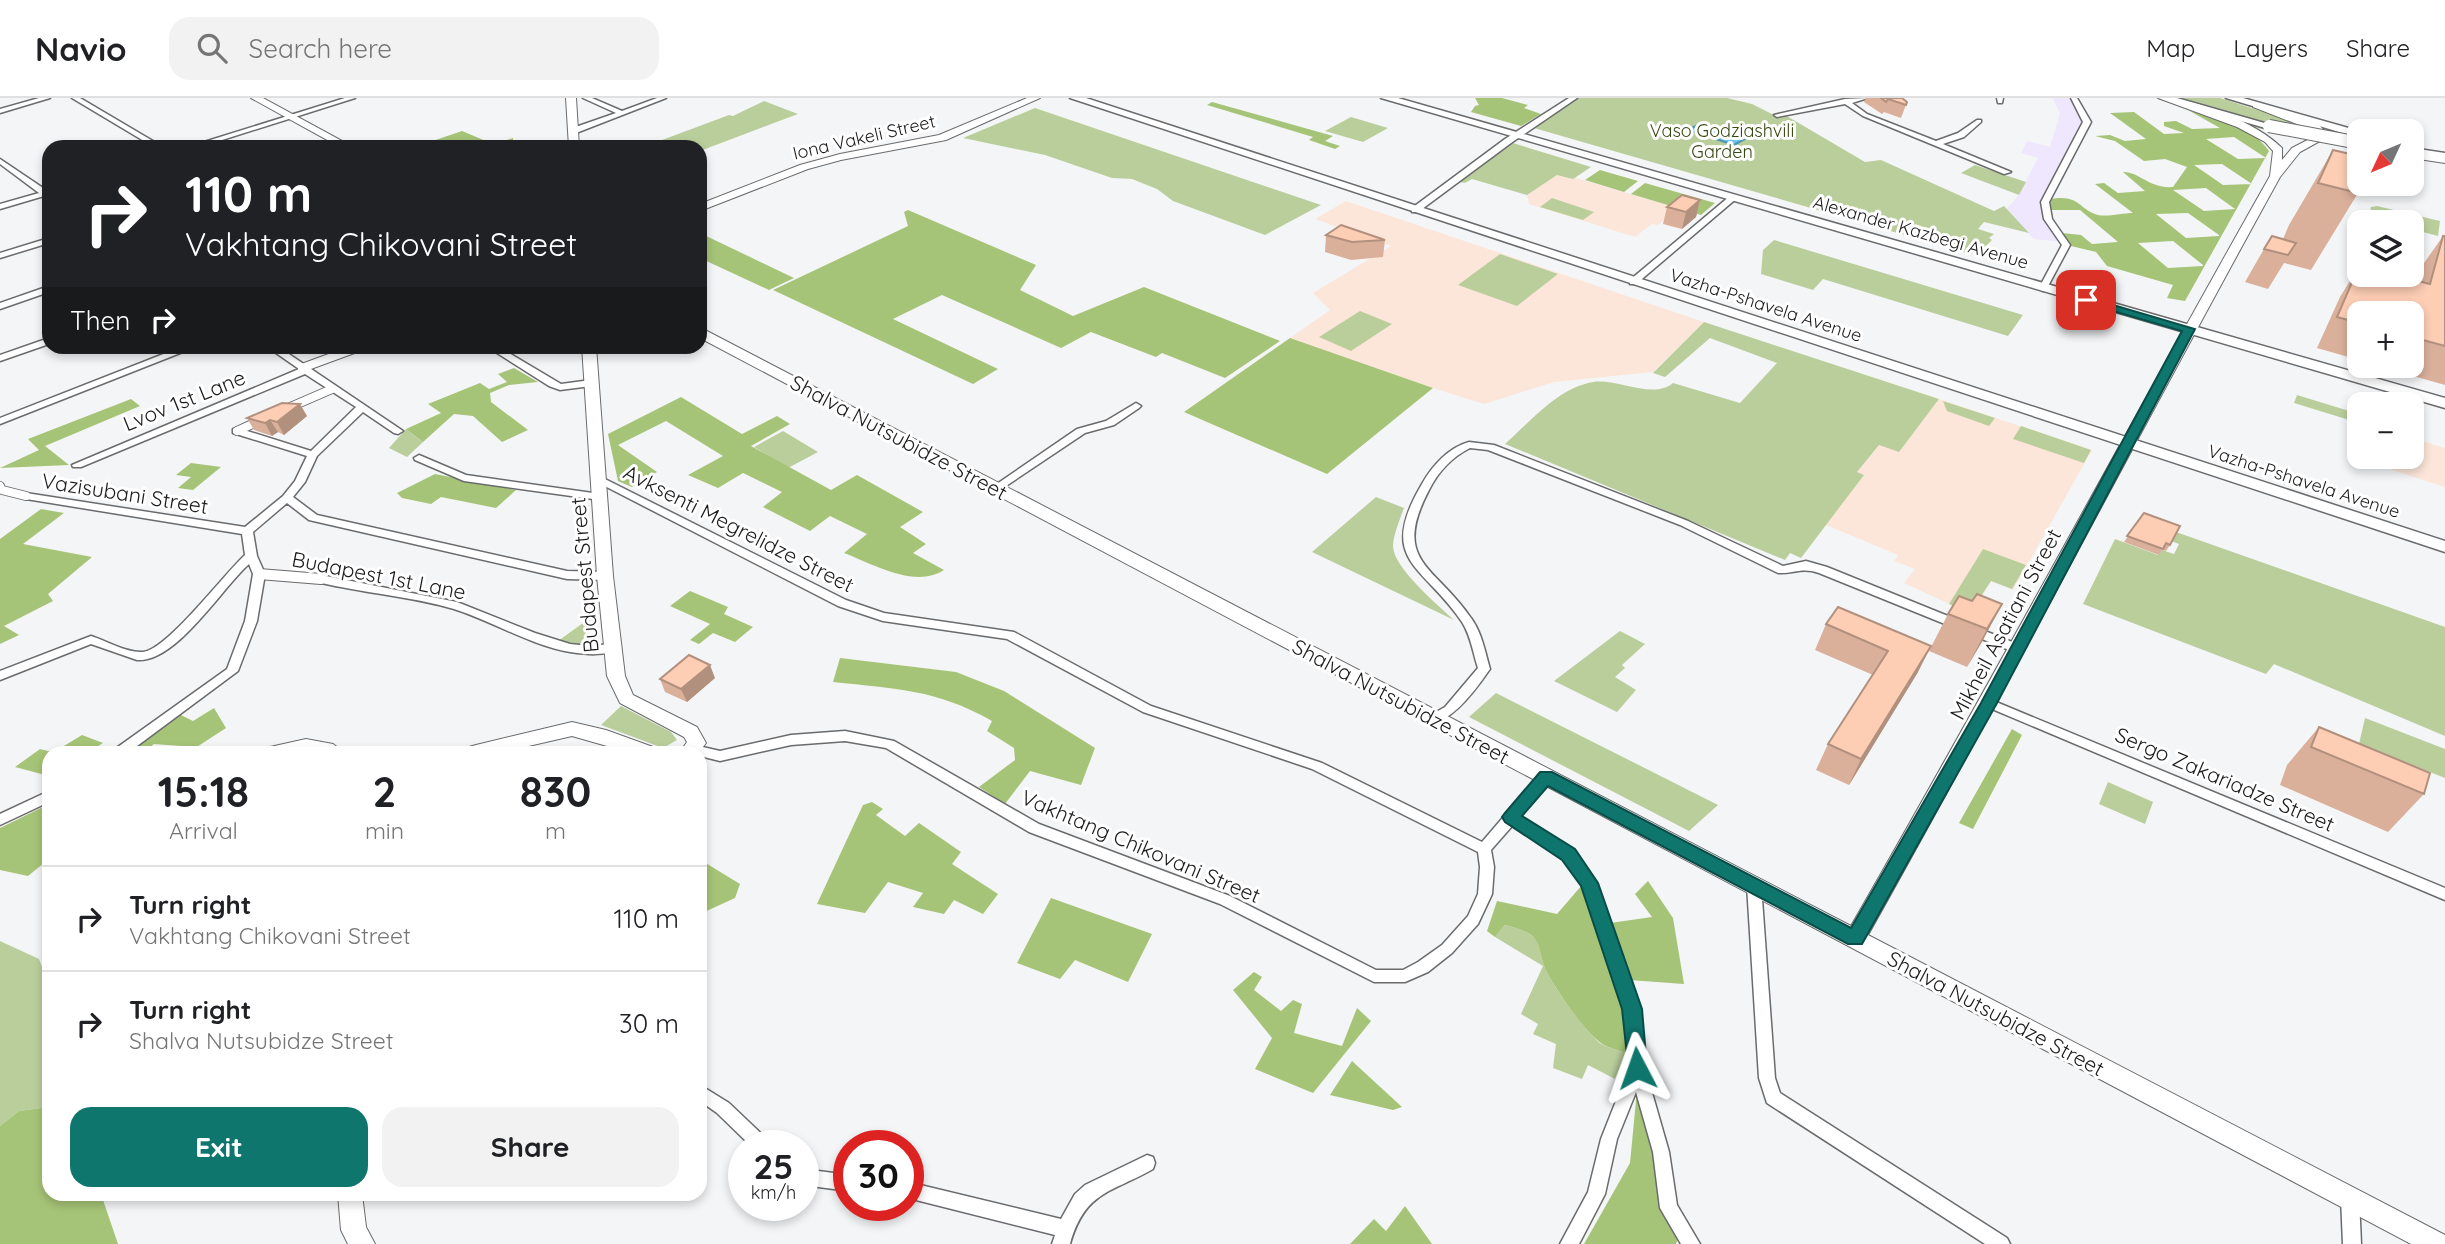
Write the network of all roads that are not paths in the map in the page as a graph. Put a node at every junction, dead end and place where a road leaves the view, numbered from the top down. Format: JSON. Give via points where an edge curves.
{"nodes":[{"id":1,"x":47,"y":98,"type":"edge"},
{"id":2,"x":75,"y":98,"type":"edge"},
{"id":3,"x":256,"y":98,"type":"edge"},
{"id":4,"x":352,"y":98,"type":"edge"},
{"id":5,"x":571,"y":98,"type":"edge"},
{"id":6,"x":586,"y":98,"type":"edge"},
{"id":7,"x":663,"y":98,"type":"edge"},
{"id":8,"x":1035,"y":98,"type":"edge"},
{"id":9,"x":1075,"y":98,"type":"edge"},
{"id":10,"x":1386,"y":98,"type":"edge"},
{"id":11,"x":1574,"y":98,"type":"edge"},
{"id":12,"x":1854,"y":98,"type":"edge"},
{"id":13,"x":1864,"y":98,"type":"edge"},
{"id":14,"x":2074,"y":98,"type":"edge"},
{"id":15,"x":2164,"y":98,"type":"edge"},
{"id":16,"x":2231,"y":98,"type":"edge"},
{"id":17,"x":1845,"y":101,"type":"junction"},
{"id":18,"x":2256,"y":105,"type":"junction"},
{"id":19,"x":0,"y":111,"type":"edge"},
{"id":20,"x":622,"y":113,"type":"junction"},
{"id":21,"x":1777,"y":115,"type":"dead end"},
{"id":22,"x":291,"y":117,"type":"junction"},
{"id":23,"x":1979,"y":121,"type":"dead end"},
{"id":24,"x":2238,"y":124,"type":"junction"},
{"id":25,"x":572,"y":131,"type":"junction"},
{"id":26,"x":2347,"y":132,"type":"edge"},
{"id":27,"x":1516,"y":135,"type":"junction"},
{"id":28,"x":147,"y":140,"type":"edge"},
{"id":29,"x":215,"y":140,"type":"edge"},
{"id":30,"x":335,"y":140,"type":"edge"},
{"id":31,"x":573,"y":140,"type":"edge"},
{"id":32,"x":2316,"y":140,"type":"junction"},
{"id":33,"x":2347,"y":142,"type":"edge"},
{"id":34,"x":1934,"y":144,"type":"junction"},
{"id":35,"x":2347,"y":144,"type":"edge"},
{"id":36,"x":2299,"y":148,"type":"junction"},
{"id":37,"x":2424,"y":153,"type":"edge"},
{"id":38,"x":2445,"y":156,"type":"edge"},
{"id":39,"x":0,"y":161,"type":"edge"},
{"id":40,"x":2007,"y":172,"type":"dead end"},
{"id":41,"x":2275,"y":176,"type":"junction"},
{"id":42,"x":42,"y":190,"type":"edge"},
{"id":43,"x":42,"y":196,"type":"edge"},
{"id":44,"x":1733,"y":198,"type":"junction"},
{"id":45,"x":707,"y":205,"type":"edge"},
{"id":46,"x":0,"y":207,"type":"edge"},
{"id":47,"x":1415,"y":210,"type":"junction"},
{"id":48,"x":42,"y":242,"type":"edge"},
{"id":49,"x":0,"y":256,"type":"edge"},
{"id":50,"x":1633,"y":282,"type":"junction"},
{"id":51,"x":2043,"y":288,"type":"junction"},
{"id":52,"x":42,"y":291,"type":"edge"},
{"id":53,"x":0,"y":306,"type":"edge"},
{"id":54,"x":2189,"y":329,"type":"junction"},
{"id":55,"x":707,"y":337,"type":"edge"},
{"id":56,"x":42,"y":343,"type":"edge"},
{"id":57,"x":173,"y":354,"type":"edge"},
{"id":58,"x":282,"y":354,"type":"edge"},
{"id":59,"x":342,"y":354,"type":"edge"},
{"id":60,"x":503,"y":354,"type":"edge"},
{"id":61,"x":589,"y":354,"type":"edge"},
{"id":62,"x":0,"y":358,"type":"edge"},
{"id":63,"x":304,"y":369,"type":"junction"},
{"id":64,"x":591,"y":383,"type":"junction"},
{"id":65,"x":332,"y":388,"type":"junction"},
{"id":66,"x":2445,"y":403,"type":"edge"},
{"id":67,"x":1136,"y":406,"type":"dead end"},
{"id":68,"x":361,"y":408,"type":"junction"},
{"id":69,"x":0,"y":421,"type":"edge"},
{"id":70,"x":237,"y":431,"type":"joint"},
{"id":71,"x":398,"y":431,"type":"dead end"},
{"id":72,"x":2127,"y":444,"type":"junction"},
{"id":73,"x":313,"y":455,"type":"junction"},
{"id":74,"x":419,"y":458,"type":"dead end"},
{"id":75,"x":76,"y":465,"type":"dead end"},
{"id":76,"x":599,"y":478,"type":"junction"},
{"id":77,"x":0,"y":486,"type":"edge"},
{"id":78,"x":996,"y":488,"type":"junction"},
{"id":79,"x":26,"y":496,"type":"joint"},
{"id":80,"x":600,"y":497,"type":"junction"},
{"id":81,"x":287,"y":498,"type":"junction"},
{"id":82,"x":247,"y":531,"type":"junction"},
{"id":83,"x":2445,"y":548,"type":"edge"},
{"id":84,"x":251,"y":556,"type":"junction"},
{"id":85,"x":258,"y":574,"type":"junction"},
{"id":86,"x":605,"y":576,"type":"junction"},
{"id":87,"x":321,"y":579,"type":"joint"},
{"id":88,"x":611,"y":648,"type":"junction"},
{"id":89,"x":2018,"y":649,"type":"junction"},
{"id":90,"x":0,"y":676,"type":"edge"},
{"id":91,"x":1989,"y":703,"type":"junction"},
{"id":92,"x":1434,"y":718,"type":"junction"},
{"id":93,"x":791,"y":740,"type":"joint"},
{"id":94,"x":128,"y":746,"type":"edge"},
{"id":95,"x":501,"y":746,"type":"edge"},
{"id":96,"x":630,"y":746,"type":"edge"},
{"id":97,"x":695,"y":746,"type":"edge"},
{"id":98,"x":707,"y":754,"type":"edge"},
{"id":99,"x":1546,"y":777,"type":"junction"},
{"id":100,"x":42,"y":799,"type":"edge"},
{"id":101,"x":1511,"y":817,"type":"junction"},
{"id":102,"x":0,"y":820,"type":"edge"},
{"id":103,"x":1484,"y":849,"type":"junction"},
{"id":104,"x":1754,"y":886,"type":"junction"},
{"id":105,"x":2445,"y":894,"type":"edge"},
{"id":106,"x":1855,"y":939,"type":"junction"},
{"id":107,"x":1637,"y":1068,"type":"junction"},
{"id":108,"x":707,"y":1098,"type":"edge"},
{"id":109,"x":746,"y":1130,"type":"edge"},
{"id":110,"x":1147,"y":1163,"type":"dead end"},
{"id":111,"x":924,"y":1195,"type":"edge"},
{"id":112,"x":2350,"y":1198,"type":"junction"},
{"id":113,"x":351,"y":1201,"type":"edge"},
{"id":114,"x":1063,"y":1236,"type":"edge"},
{"id":115,"x":362,"y":1244,"type":"edge"},
{"id":116,"x":1569,"y":1244,"type":"edge"},
{"id":117,"x":1691,"y":1244,"type":"edge"},
{"id":118,"x":2001,"y":1244,"type":"edge"},
{"id":119,"x":2351,"y":1244,"type":"edge"},
{"id":120,"x":2437,"y":1244,"type":"edge"}],
"edges":[{"from":1,"to":19,"type":"street"},
{"from":2,"to":28,"type":"street"},
{"from":3,"to":22,"type":"main road"},
{"from":4,"to":22,"type":"street"},
{"from":5,"to":25,"type":"main road"},
{"from":6,"to":20,"type":"street"},
{"from":7,"to":20,"type":"street"},
{"from":8,"to":45,"type":"main road","name":"Iona Vakeli Street","via":[[942,138],[804,167]]},
{"from":9,"to":47,"type":"main road","name":"Vazha-Pshavela Avenue"},
{"from":10,"to":27,"type":"main road","name":"Alexander Kazbegi Avenue"},
{"from":11,"to":27,"type":"street"},
{"from":12,"to":13,"type":"street"},
{"from":12,"to":17,"type":"street"},
{"from":14,"to":51,"type":"street","via":[[2087,122],[2045,202],[2043,210],[2066,245]]},
{"from":15,"to":24,"type":"main road"},
{"from":15,"to":33,"type":"main road","bridge":true},
{"from":16,"to":18,"type":"main road"},
{"from":17,"to":21,"type":"street"},
{"from":17,"to":34,"type":"street","via":[[1865,115]]},
{"from":18,"to":26,"type":"main road"},
{"from":18,"to":32,"type":"main road","via":[[2316,128],[2324,134]]},
{"from":20,"to":25,"type":"street"},
{"from":22,"to":29,"type":"street"},
{"from":22,"to":30,"type":"main road"},
{"from":23,"to":34,"type":"street","via":[[1965,133]]},
{"from":24,"to":32,"type":"main road"},
{"from":24,"to":41,"type":"main road","via":[[2275,146],[2279,154]]},
{"from":25,"to":31,"type":"main road"},
{"from":27,"to":44,"type":"main road","name":"Alexander Kazbegi Avenue"},
{"from":27,"to":47,"type":"street"},
{"from":32,"to":36,"type":"main road"},
{"from":34,"to":40,"type":"street"},
{"from":35,"to":36,"type":"main road"},
{"from":36,"to":41,"type":"main road","name":"Mikheil Asatiani Street"},
{"from":37,"to":38,"type":"main road"},
{"from":39,"to":42,"type":"street"},
{"from":41,"to":54,"type":"main road","name":"Mikheil Asatiani Street"},
{"from":43,"to":46,"type":"street"},
{"from":44,"to":50,"type":"street"},
{"from":44,"to":51,"type":"main road","name":"Alexander Kazbegi Avenue"},
{"from":47,"to":50,"type":"main road","name":"Vazha-Pshavela Avenue"},
{"from":48,"to":49,"type":"street"},
{"from":50,"to":72,"type":"main road","name":"Vazha-Pshavela Avenue"},
{"from":51,"to":54,"type":"main road","name":"Alexander Kazbegi Avenue"},
{"from":52,"to":53,"type":"street"},
{"from":54,"to":66,"type":"main road","name":"Alexander Kazbegi Avenue"},
{"from":54,"to":72,"type":"main road","name":"Mikheil Asatiani Street"},
{"from":55,"to":78,"type":"main road","name":"Shalva Nutsubidze Street"},
{"from":56,"to":62,"type":"street"},
{"from":57,"to":69,"type":"street"},
{"from":58,"to":63,"type":"street"},
{"from":59,"to":63,"type":"street","name":"Lvov 1st Lane"},
{"from":60,"to":64,"type":"street","via":[[552,384]]},
{"from":61,"to":64,"type":"main road","name":"Budapest Street"},
{"from":63,"to":65,"type":"street"},
{"from":63,"to":75,"type":"street","name":"Lvov 1st Lane"},
{"from":64,"to":76,"type":"main road","name":"Budapest Street"},
{"from":65,"to":68,"type":"street"},
{"from":65,"to":70,"type":"street"},
{"from":67,"to":78,"type":"street","via":[[1110,423],[1081,431]]},
{"from":68,"to":71,"type":"street"},
{"from":68,"to":73,"type":"street"},
{"from":70,"to":73,"type":"street"},
{"from":72,"to":83,"type":"main road","name":"Vazha-Pshavela Avenue"},
{"from":72,"to":89,"type":"main road","name":"Mikheil Asatiani Street"},
{"from":73,"to":81,"type":"street"},
{"from":74,"to":80,"type":"street","via":[[464,478]]},
{"from":76,"to":80,"type":"main road","name":"Budapest Street"},
{"from":76,"to":103,"type":"street","name":"Avksenti Megrelidze Street","via":[[842,603],[883,617],[1010,635],[1147,709],[1317,766]]},
{"from":77,"to":79,"type":"street","name":"Vazisubani Street"},
{"from":78,"to":92,"type":"main road","name":"Shalva Nutsubidze Street"},
{"from":79,"to":82,"type":"street","name":"Vazisubani Street"},
{"from":80,"to":86,"type":"main road","name":"Budapest Street"},
{"from":81,"to":82,"type":"street"},
{"from":81,"to":86,"type":"street","via":[[313,518],[567,575]]},
{"from":82,"to":84,"type":"street"},
{"from":84,"to":85,"type":"street"},
{"from":84,"to":90,"type":"street","via":[[172,641],[154,653],[138,656],[91,640]]},
{"from":85,"to":87,"type":"street","name":"Budapest 1st Lane"},
{"from":85,"to":94,"type":"street","via":[[251,621],[232,671]]},
{"from":86,"to":88,"type":"main road","name":"Budapest Street"},
{"from":87,"to":88,"type":"street","name":"Budapest 1st Lane","via":[[455,606],[568,649],[592,652]]},
{"from":88,"to":97,"type":"main road","name":"Budapest Street","via":[[626,699],[691,732]]},
{"from":89,"to":91,"type":"main road","name":"Mikheil Asatiani Street"},
{"from":89,"to":92,"type":"street","via":[[1823,570],[1806,565],[1782,570],[1684,523],[1490,447],[1469,445],[1432,475],[1406,530],[1414,560],[1468,620],[1484,669],[1449,710]]},
{"from":91,"to":105,"type":"street","name":"Sergo Zakariadze Street"},
{"from":91,"to":106,"type":"main road","name":"Mikheil Asatiani Street"},
{"from":92,"to":99,"type":"main road","name":"Shalva Nutsubidze Street"},
{"from":93,"to":98,"type":"street","name":"Vakhtang Chikovani Street","via":[[720,756]]},
{"from":93,"to":103,"type":"street","name":"Vakhtang Chikovani Street","via":[[845,736],[889,744],[1034,828],[1226,900],[1374,976],[1405,976],[1423,967],[1473,920],[1485,894]]},
{"from":95,"to":96,"type":"main road","via":[[572,729]]},
{"from":99,"to":101,"type":"street"},
{"from":99,"to":104,"type":"main road","name":"Shalva Nutsubidze Street"},
{"from":100,"to":102,"type":"street"},
{"from":101,"to":103,"type":"street"},
{"from":101,"to":107,"type":"street","via":[[1568,855],[1589,883],[1632,1009]]},
{"from":104,"to":106,"type":"main road","name":"Shalva Nutsubidze Street"},
{"from":104,"to":118,"type":"street","via":[[1767,1078],[1773,1098]]},
{"from":106,"to":112,"type":"main road","name":"Shalva Nutsubidze Street"},
{"from":107,"to":116,"type":"street","via":[[1609,1139],[1596,1194]]},
{"from":107,"to":117,"type":"street","via":[[1661,1152],[1669,1208]]},
{"from":108,"to":109,"type":"street"},
{"from":110,"to":114,"type":"street","via":[[1088,1192]]},
{"from":111,"to":114,"type":"street"},
{"from":112,"to":119,"type":"street"},
{"from":112,"to":120,"type":"main road","name":"Shalva Nutsubidze Street"},
{"from":113,"to":115,"type":"main road","via":[[354,1230]]}]}
